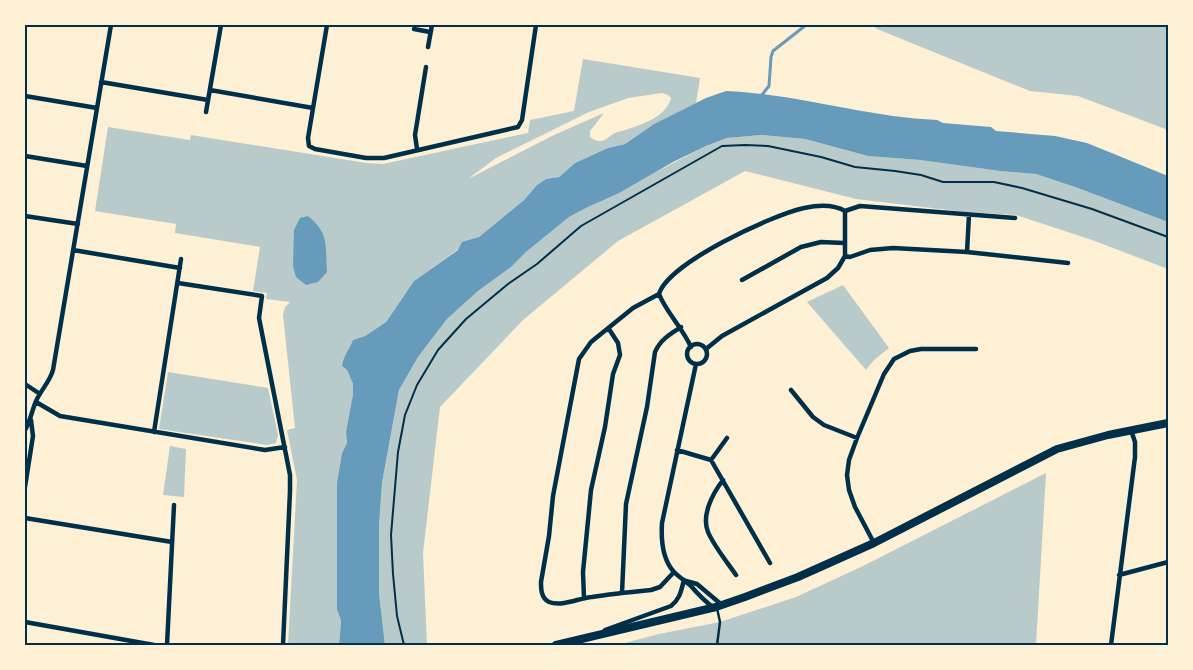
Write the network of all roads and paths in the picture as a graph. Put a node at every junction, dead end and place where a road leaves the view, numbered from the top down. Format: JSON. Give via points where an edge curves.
{"nodes":[{"id":1,"x":111,"y":25,"type":"edge"},
{"id":2,"x":221,"y":25,"type":"edge"},
{"id":3,"x":327,"y":25,"type":"edge"},
{"id":4,"x":432,"y":25,"type":"edge"},
{"id":5,"x":536,"y":25,"type":"edge"},
{"id":6,"x":414,"y":29,"type":"dead end"},
{"id":7,"x":430,"y":32,"type":"junction"},
{"id":8,"x":428,"y":47,"type":"dead end"},
{"id":9,"x":426,"y":67,"type":"dead end"},
{"id":10,"x":101,"y":82,"type":"junction"},
{"id":11,"x":210,"y":90,"type":"junction"},
{"id":12,"x":25,"y":96,"type":"edge"},
{"id":13,"x":208,"y":100,"type":"junction"},
{"id":14,"x":97,"y":108,"type":"junction"},
{"id":15,"x":313,"y":108,"type":"junction"},
{"id":16,"x":206,"y":112,"type":"dead end"},
{"id":17,"x":417,"y":149,"type":"junction"},
{"id":18,"x":25,"y":156,"type":"edge"},
{"id":19,"x":88,"y":166,"type":"junction"},
{"id":20,"x":845,"y":211,"type":"junction"},
{"id":21,"x":969,"y":215,"type":"junction"},
{"id":22,"x":25,"y":216,"type":"edge"},
{"id":23,"x":1015,"y":218,"type":"dead end"},
{"id":24,"x":78,"y":224,"type":"junction"},
{"id":25,"x":1168,"y":236,"type":"edge"},
{"id":26,"x":844,"y":243,"type":"junction"},
{"id":27,"x":73,"y":250,"type":"junction"},
{"id":28,"x":967,"y":252,"type":"junction"},
{"id":29,"x":845,"y":256,"type":"junction"},
{"id":30,"x":181,"y":259,"type":"dead end"},
{"id":31,"x":1068,"y":263,"type":"dead end"},
{"id":32,"x":180,"y":268,"type":"junction"},
{"id":33,"x":742,"y":280,"type":"dead end"},
{"id":34,"x":178,"y":282,"type":"junction"},
{"id":35,"x":659,"y":294,"type":"junction"},
{"id":36,"x":681,"y":327,"type":"junction"},
{"id":37,"x":609,"y":329,"type":"junction"},
{"id":38,"x":691,"y":347,"type":"junction"},
{"id":39,"x":706,"y":349,"type":"junction"},
{"id":40,"x":976,"y":349,"type":"dead end"},
{"id":41,"x":696,"y":364,"type":"junction"},
{"id":42,"x":25,"y":384,"type":"edge"},
{"id":43,"x":791,"y":390,"type":"dead end"},
{"id":44,"x":40,"y":394,"type":"junction"},
{"id":45,"x":36,"y":402,"type":"junction"},
{"id":46,"x":31,"y":419,"type":"junction"},
{"id":47,"x":1168,"y":423,"type":"edge"},
{"id":48,"x":25,"y":430,"type":"edge"},
{"id":49,"x":1131,"y":430,"type":"junction"},
{"id":50,"x":154,"y":432,"type":"junction"},
{"id":51,"x":727,"y":438,"type":"dead end"},
{"id":52,"x":857,"y":438,"type":"junction"},
{"id":53,"x":285,"y":447,"type":"junction"},
{"id":54,"x":677,"y":450,"type":"junction"},
{"id":55,"x":711,"y":460,"type":"junction"},
{"id":56,"x":723,"y":480,"type":"junction"},
{"id":57,"x":25,"y":487,"type":"edge"},
{"id":58,"x":174,"y":505,"type":"dead end"},
{"id":59,"x":25,"y":518,"type":"edge"},
{"id":60,"x":172,"y":542,"type":"junction"},
{"id":61,"x":874,"y":543,"type":"junction"},
{"id":62,"x":1168,"y":562,"type":"edge"},
{"id":63,"x":770,"y":563,"type":"dead end"},
{"id":64,"x":674,"y":572,"type":"junction"},
{"id":65,"x":736,"y":575,"type":"dead end"},
{"id":66,"x":1119,"y":575,"type":"junction"},
{"id":67,"x":684,"y":580,"type":"junction"},
{"id":68,"x":622,"y":593,"type":"junction"},
{"id":69,"x":584,"y":598,"type":"junction"},
{"id":70,"x":717,"y":606,"type":"junction"},
{"id":71,"x":25,"y":622,"type":"edge"},
{"id":72,"x":590,"y":637,"type":"junction"},
{"id":73,"x":154,"y":645,"type":"edge"},
{"id":74,"x":167,"y":645,"type":"edge"},
{"id":75,"x":284,"y":645,"type":"edge"},
{"id":76,"x":404,"y":645,"type":"edge"},
{"id":77,"x":556,"y":645,"type":"edge"},
{"id":78,"x":717,"y":645,"type":"edge"},
{"id":79,"x":1111,"y":645,"type":"edge"}],
"edges":[{"from":1,"to":10,"type":"street"},
{"from":2,"to":11,"type":"street"},
{"from":3,"to":15,"type":"street"},
{"from":4,"to":7,"type":"street"},
{"from":5,"to":17,"type":"street","via":[[522,120],[518,127]]},
{"from":6,"to":7,"type":"street"},
{"from":7,"to":8,"type":"street"},
{"from":9,"to":17,"type":"street","via":[[415,135]]},
{"from":10,"to":13,"type":"street"},
{"from":10,"to":14,"type":"street"},
{"from":11,"to":13,"type":"street"},
{"from":11,"to":15,"type":"street"},
{"from":12,"to":14,"type":"street"},
{"from":13,"to":16,"type":"street"},
{"from":14,"to":19,"type":"street"},
{"from":15,"to":17,"type":"street","via":[[309,146],[315,149],[384,158]]},
{"from":18,"to":19,"type":"street"},
{"from":19,"to":24,"type":"street"},
{"from":20,"to":21,"type":"street","via":[[860,206]]},
{"from":20,"to":26,"type":"street"},
{"from":20,"to":35,"type":"street","via":[[837,206],[825,206],[804,208],[775,217],[686,265],[665,282]]},
{"from":21,"to":23,"type":"street"},
{"from":21,"to":28,"type":"street"},
{"from":22,"to":24,"type":"street"},
{"from":24,"to":27,"type":"street"},
{"from":25,"to":76,"type":"path","via":[[1092,209],[994,182],[943,182],[921,175],[855,167],[768,146],[722,146],[581,226],[466,319],[438,350],[417,385],[405,415],[398,452],[391,535],[397,616]]},
{"from":26,"to":29,"type":"street"},
{"from":26,"to":33,"type":"street","via":[[820,242],[801,247]]},
{"from":27,"to":32,"type":"street"},
{"from":27,"to":44,"type":"street","via":[[53,370]]},
{"from":28,"to":29,"type":"street","via":[[893,248]]},
{"from":28,"to":31,"type":"street"},
{"from":29,"to":39,"type":"street","via":[[828,278],[722,336]]},
{"from":30,"to":32,"type":"street"},
{"from":32,"to":34,"type":"street"},
{"from":34,"to":50,"type":"street"},
{"from":34,"to":53,"type":"street","via":[[262,296],[259,318]]},
{"from":35,"to":36,"type":"street"},
{"from":35,"to":37,"type":"street","via":[[643,302]]},
{"from":36,"to":38,"type":"street"},
{"from":36,"to":68,"type":"street","via":[[666,337],[655,352],[626,504]]},
{"from":37,"to":69,"type":"street","via":[[618,343],[620,355],[613,374],[591,490],[583,572]]},
{"from":37,"to":69,"type":"street","via":[[591,342],[576,369],[541,582],[541,591],[549,602]]},
{"from":38,"to":39,"type":"street","via":[[699,344]]},
{"from":38,"to":41,"type":"street","via":[[687,355]]},
{"from":39,"to":41,"type":"street","via":[[704,361]]},
{"from":40,"to":52,"type":"street","via":[[921,349],[894,359],[884,374]]},
{"from":41,"to":54,"type":"street"},
{"from":42,"to":44,"type":"street"},
{"from":43,"to":52,"type":"street","via":[[813,417]]},
{"from":44,"to":45,"type":"street"},
{"from":45,"to":46,"type":"street"},
{"from":45,"to":50,"type":"street","via":[[60,416]]},
{"from":46,"to":48,"type":"street"},
{"from":46,"to":57,"type":"street","via":[[33,436]]},
{"from":47,"to":49,"type":"main road"},
{"from":49,"to":61,"type":"main road","via":[[1057,449]]},
{"from":49,"to":66,"type":"street","via":[[1135,457]]},
{"from":50,"to":53,"type":"street","via":[[265,450]]},
{"from":51,"to":55,"type":"street"},
{"from":52,"to":61,"type":"street","via":[[849,460],[849,490]]},
{"from":53,"to":75,"type":"street","via":[[290,491]]},
{"from":54,"to":55,"type":"street"},
{"from":54,"to":64,"type":"street","via":[[661,539]]},
{"from":55,"to":56,"type":"street"},
{"from":56,"to":63,"type":"street"},
{"from":56,"to":65,"type":"street","via":[[712,495],[706,520],[707,531]]},
{"from":58,"to":60,"type":"street"},
{"from":59,"to":60,"type":"street"},
{"from":60,"to":74,"type":"street"},
{"from":61,"to":70,"type":"main road","via":[[798,577]]},
{"from":62,"to":66,"type":"street"},
{"from":64,"to":67,"type":"street"},
{"from":64,"to":68,"type":"street","via":[[660,587]]},
{"from":66,"to":79,"type":"street"},
{"from":67,"to":70,"type":"street","via":[[703,600]]},
{"from":67,"to":70,"type":"street","via":[[697,584]]},
{"from":67,"to":72,"type":"street","via":[[677,602],[671,606]]},
{"from":68,"to":69,"type":"street"},
{"from":70,"to":72,"type":"main road"},
{"from":70,"to":78,"type":"lane","via":[[720,622]]},
{"from":71,"to":73,"type":"street"},
{"from":72,"to":77,"type":"main road"}]}
